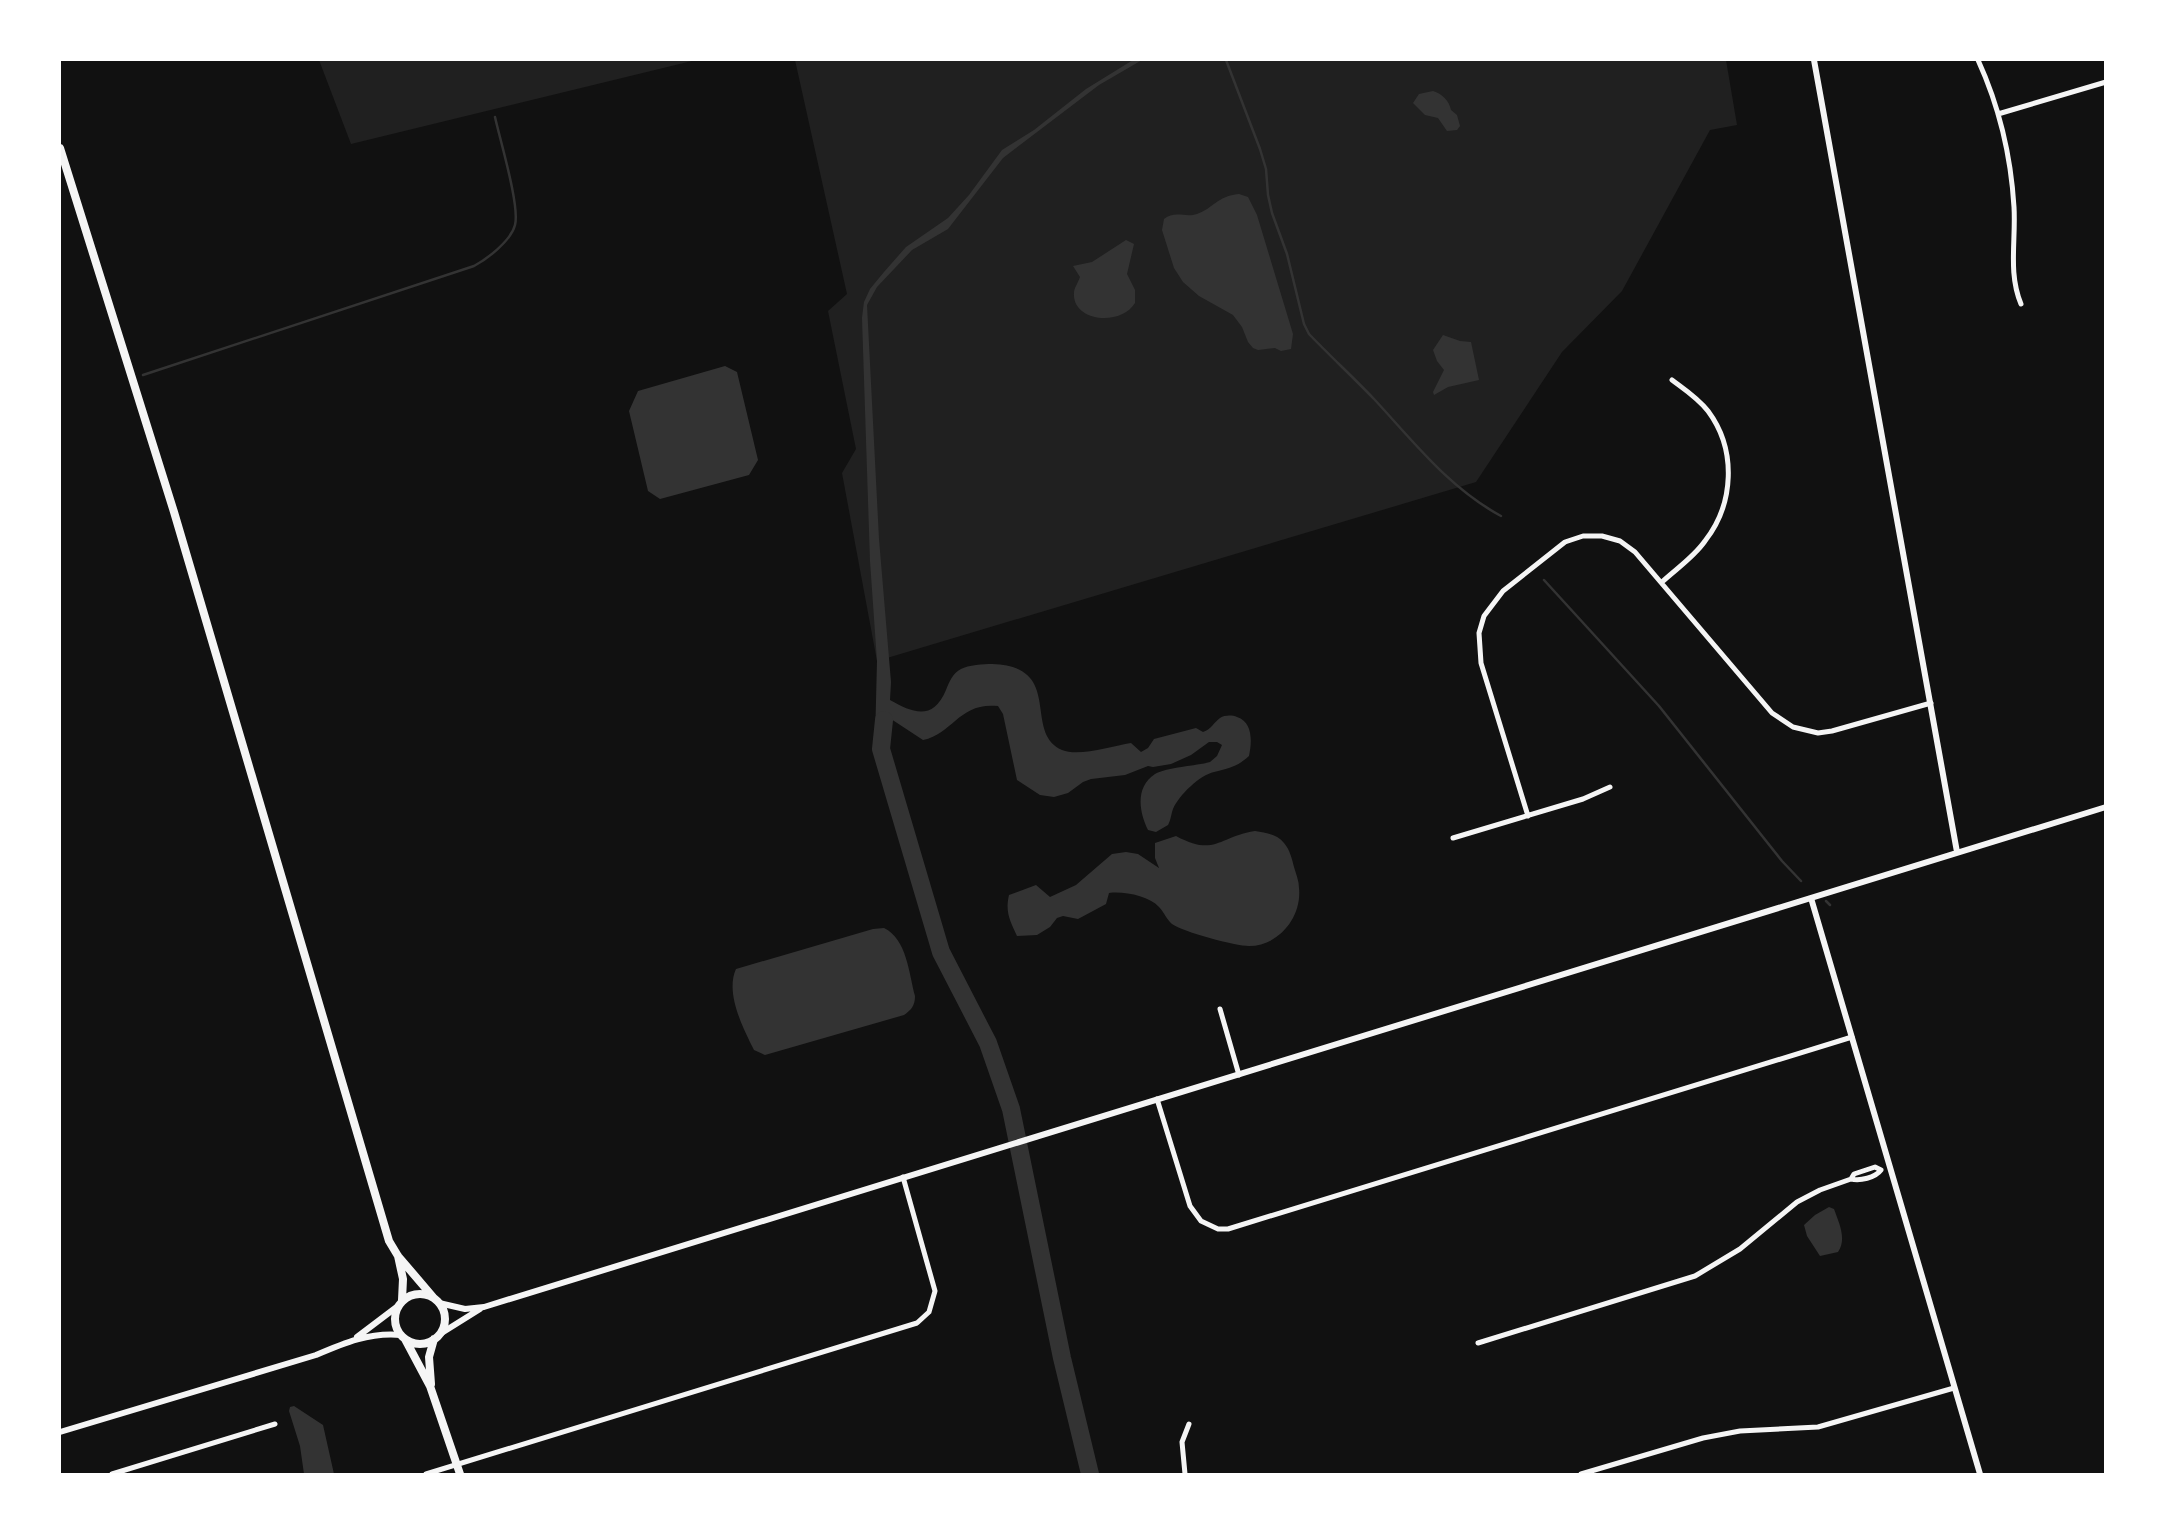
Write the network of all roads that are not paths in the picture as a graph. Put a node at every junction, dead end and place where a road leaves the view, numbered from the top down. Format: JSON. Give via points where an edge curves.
{"nodes":[{"id":1,"x":1814,"y":60,"type":"edge"},
{"id":2,"x":1978,"y":60,"type":"edge"},
{"id":3,"x":2105,"y":82,"type":"edge"},
{"id":4,"x":1998,"y":114,"type":"junction"},
{"id":5,"x":60,"y":148,"type":"edge"},
{"id":6,"x":2021,"y":304,"type":"dead end"},
{"id":7,"x":1672,"y":380,"type":"dead end"},
{"id":8,"x":1662,"y":582,"type":"junction"},
{"id":9,"x":1931,"y":703,"type":"junction"},
{"id":10,"x":1609,"y":787,"type":"dead end"},
{"id":11,"x":2105,"y":807,"type":"edge"},
{"id":12,"x":1528,"y":816,"type":"junction"},
{"id":13,"x":1453,"y":838,"type":"dead end"},
{"id":14,"x":1957,"y":852,"type":"junction"},
{"id":15,"x":1811,"y":898,"type":"junction"},
{"id":16,"x":1220,"y":1009,"type":"dead end"},
{"id":17,"x":1852,"y":1037,"type":"junction"},
{"id":18,"x":1239,"y":1075,"type":"junction"},
{"id":19,"x":1157,"y":1099,"type":"junction"},
{"id":20,"x":1890,"y":1167,"type":"junction"},
{"id":21,"x":902,"y":1178,"type":"junction"},
{"id":22,"x":398,"y":1256,"type":"junction"},
{"id":23,"x":436,"y":1300,"type":"junction"},
{"id":24,"x":400,"y":1303,"type":"junction"},
{"id":25,"x":484,"y":1307,"type":"junction"},
{"id":26,"x":437,"y":1336,"type":"junction"},
{"id":27,"x":403,"y":1337,"type":"junction"},
{"id":28,"x":355,"y":1339,"type":"junction"},
{"id":29,"x":1478,"y":1343,"type":"dead end"},
{"id":30,"x":430,"y":1386,"type":"junction"},
{"id":31,"x":1954,"y":1388,"type":"junction"},
{"id":32,"x":275,"y":1424,"type":"dead end"},
{"id":33,"x":1189,"y":1424,"type":"dead end"},
{"id":34,"x":60,"y":1432,"type":"edge"},
{"id":35,"x":457,"y":1465,"type":"junction"},
{"id":36,"x":135,"y":1471,"type":"edge"},
{"id":37,"x":112,"y":1475,"type":"edge"},
{"id":38,"x":426,"y":1475,"type":"edge"},
{"id":39,"x":460,"y":1475,"type":"edge"},
{"id":40,"x":1185,"y":1475,"type":"edge"},
{"id":41,"x":1581,"y":1475,"type":"edge"},
{"id":42,"x":1980,"y":1475,"type":"edge"}],
"edges":[{"from":1,"to":9,"type":"street"},
{"from":2,"to":4,"type":"street"},
{"from":3,"to":4,"type":"street"},
{"from":4,"to":6,"type":"street","via":[[2011,175],[2013,281]]},
{"from":5,"to":22,"type":"main road","via":[[174,512],[389,1241]]},
{"from":7,"to":8,"type":"street","via":[[1714,419],[1724,442],[1729,475],[1714,529]]},
{"from":8,"to":9,"type":"street","via":[[1772,713],[1793,727],[1832,731]]},
{"from":8,"to":12,"type":"street","via":[[1620,541],[1584,536],[1558,545],[1490,606],[1479,633],[1479,653]]},
{"from":9,"to":14,"type":"street"},
{"from":10,"to":12,"type":"street"},
{"from":11,"to":14,"type":"street"},
{"from":12,"to":13,"type":"street"},
{"from":14,"to":15,"type":"street"},
{"from":15,"to":17,"type":"street"},
{"from":15,"to":18,"type":"street"},
{"from":16,"to":18,"type":"street"},
{"from":17,"to":19,"type":"street","via":[[1228,1229],[1209,1226],[1194,1214]]},
{"from":17,"to":20,"type":"street"},
{"from":18,"to":19,"type":"street"},
{"from":19,"to":21,"type":"street"},
{"from":20,"to":29,"type":"street","via":[[1797,1202],[1704,1272]]},
{"from":20,"to":31,"type":"street"},
{"from":21,"to":25,"type":"street"},
{"from":21,"to":35,"type":"street","via":[[935,1291],[929,1312],[917,1323]]},
{"from":22,"to":23,"type":"main road"},
{"from":22,"to":24,"type":"main road","via":[[403,1279]]},
{"from":23,"to":24,"type":"main road","via":[[417,1294]]},
{"from":23,"to":25,"type":"street","via":[[460,1308]]},
{"from":23,"to":26,"type":"main road","via":[[445,1318]]},
{"from":24,"to":27,"type":"main road","via":[[395,1321]]},
{"from":24,"to":28,"type":"street"},
{"from":25,"to":26,"type":"street"},
{"from":26,"to":27,"type":"main road","via":[[421,1344]]},
{"from":26,"to":30,"type":"main road","via":[[429,1359]]},
{"from":27,"to":28,"type":"street","via":[[382,1334]]},
{"from":27,"to":30,"type":"main road"},
{"from":28,"to":34,"type":"street","via":[[316,1355]]},
{"from":30,"to":35,"type":"main road"},
{"from":31,"to":41,"type":"street","via":[[1818,1427],[1703,1438]]},
{"from":31,"to":42,"type":"street"},
{"from":32,"to":36,"type":"street"},
{"from":33,"to":40,"type":"street","via":[[1182,1442]]},
{"from":35,"to":38,"type":"street"},
{"from":35,"to":39,"type":"main road"},
{"from":36,"to":37,"type":"street"}]}
